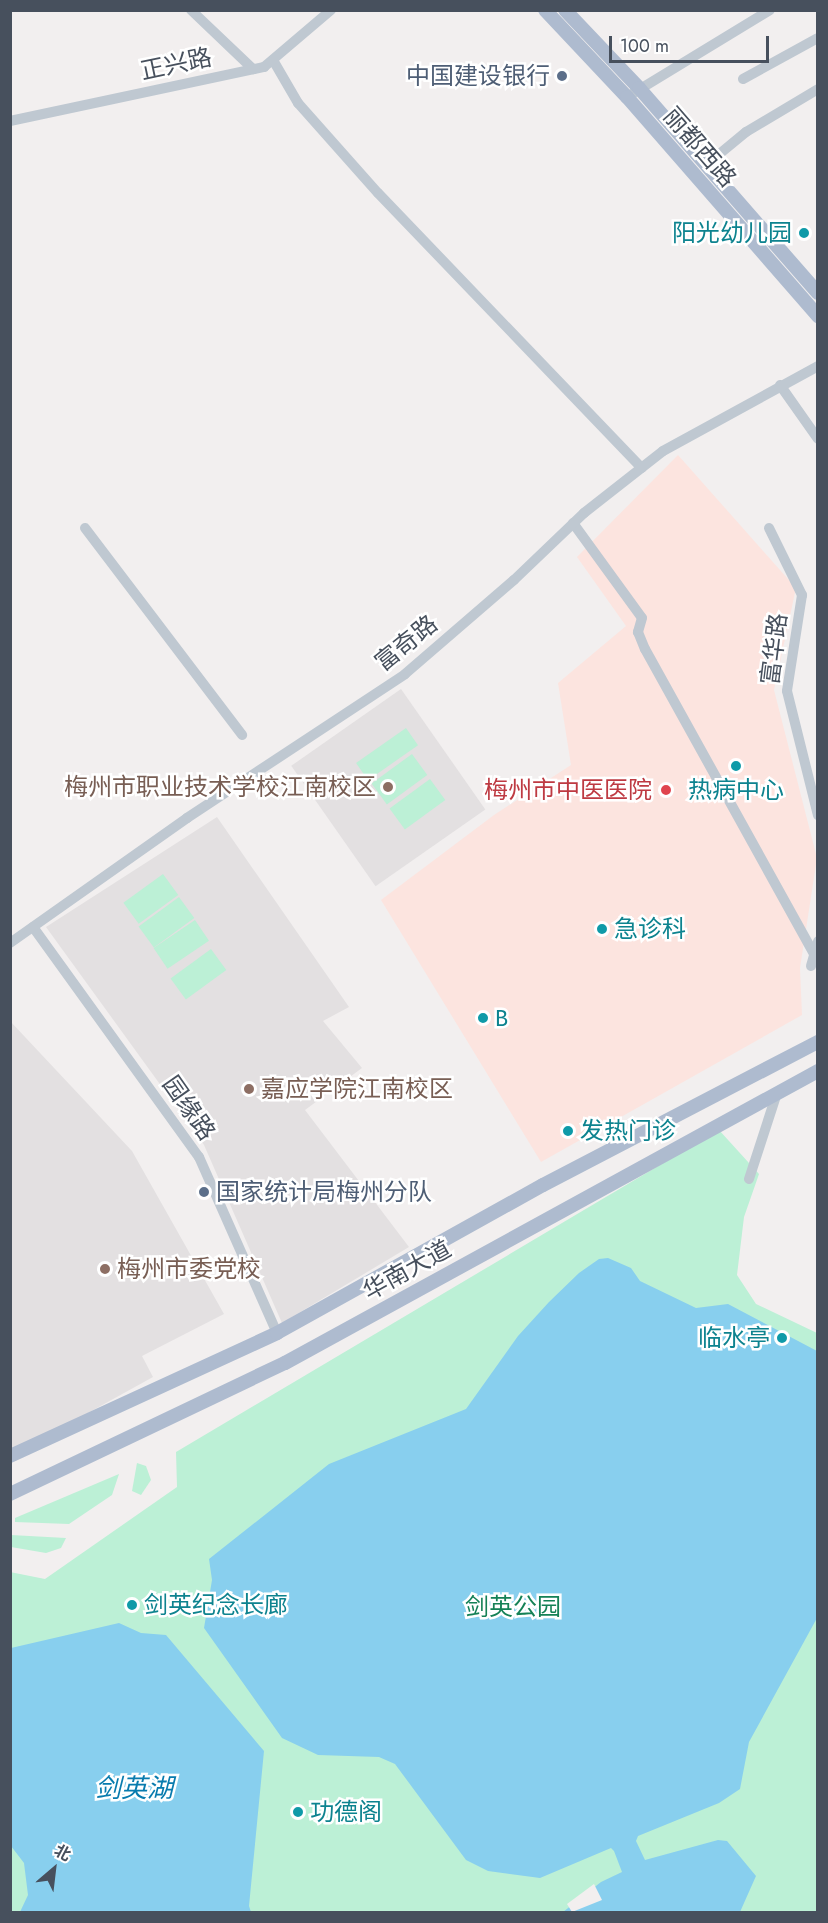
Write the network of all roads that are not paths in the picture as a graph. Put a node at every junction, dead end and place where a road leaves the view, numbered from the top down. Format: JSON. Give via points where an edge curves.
{"nodes":[{"id":1,"x":191,"y":10,"type":"edge"},
{"id":2,"x":331,"y":10,"type":"edge"},
{"id":3,"x":545,"y":10,"type":"edge"},
{"id":4,"x":565,"y":10,"type":"edge"},
{"id":5,"x":770,"y":10,"type":"edge"},
{"id":6,"x":818,"y":38,"type":"edge"},
{"id":7,"x":273,"y":60,"type":"junction"},
{"id":8,"x":253,"y":69,"type":"junction"},
{"id":9,"x":743,"y":80,"type":"dead end"},
{"id":10,"x":639,"y":88,"type":"junction"},
{"id":11,"x":818,"y":89,"type":"edge"},
{"id":12,"x":627,"y":97,"type":"junction"},
{"id":13,"x":10,"y":121,"type":"edge"},
{"id":14,"x":706,"y":165,"type":"junction"},
{"id":15,"x":818,"y":293,"type":"edge"},
{"id":16,"x":818,"y":316,"type":"edge"},
{"id":17,"x":818,"y":366,"type":"edge"},
{"id":18,"x":780,"y":386,"type":"junction"},
{"id":19,"x":818,"y":439,"type":"edge"},
{"id":20,"x":642,"y":468,"type":"junction"},
{"id":21,"x":573,"y":524,"type":"junction"},
{"id":22,"x":86,"y":528,"type":"dead end"},
{"id":23,"x":769,"y":528,"type":"dead end"},
{"id":24,"x":242,"y":735,"type":"dead end"},
{"id":25,"x":818,"y":815,"type":"edge"},
{"id":26,"x":33,"y":927,"type":"junction"},
{"id":27,"x":818,"y":941,"type":"edge"},
{"id":28,"x":10,"y":943,"type":"edge"},
{"id":29,"x":814,"y":963,"type":"edge"},
{"id":30,"x":818,"y":1042,"type":"edge"},
{"id":31,"x":788,"y":1057,"type":"junction"},
{"id":32,"x":818,"y":1071,"type":"edge"},
{"id":33,"x":803,"y":1079,"type":"junction"},
{"id":34,"x":777,"y":1093,"type":"junction"},
{"id":35,"x":749,"y":1179,"type":"dead end"},
{"id":36,"x":277,"y":1333,"type":"junction"},
{"id":37,"x":10,"y":1456,"type":"edge"},
{"id":38,"x":10,"y":1494,"type":"edge"}],
"edges":[{"from":1,"to":8,"type":"street"},
{"from":2,"to":7,"type":"street","name":"正兴路"},
{"from":3,"to":12,"type":"main road","name":"丽都西路"},
{"from":4,"to":10,"type":"main road","name":"丽都西路"},
{"from":5,"to":10,"type":"street"},
{"from":6,"to":9,"type":"street"},
{"from":7,"to":8,"type":"street","name":"正兴路"},
{"from":7,"to":20,"type":"street","via":[[298,103],[371,185]]},
{"from":8,"to":13,"type":"street","name":"正兴路"},
{"from":10,"to":12,"type":"street"},
{"from":10,"to":14,"type":"main road","name":"丽都西路"},
{"from":11,"to":14,"type":"street","via":[[746,132]]},
{"from":12,"to":16,"type":"main road","name":"丽都西路"},
{"from":14,"to":15,"type":"main road","name":"丽都西路"},
{"from":17,"to":18,"type":"street","name":"富奇路"},
{"from":18,"to":19,"type":"street"},
{"from":18,"to":20,"type":"street","name":"富奇路","via":[[663,451]]},
{"from":20,"to":21,"type":"street","name":"富奇路"},
{"from":21,"to":26,"type":"street","name":"富奇路","via":[[405,674],[187,818]]},
{"from":21,"to":29,"type":"street","via":[[642,618],[638,632],[645,649]]},
{"from":22,"to":24,"type":"street"},
{"from":23,"to":25,"type":"street","name":"富华路","via":[[802,595],[787,691]]},
{"from":26,"to":28,"type":"street","name":"富奇路"},
{"from":26,"to":36,"type":"street","name":"园缘路","via":[[199,1157]]},
{"from":27,"to":29,"type":"street"},
{"from":30,"to":31,"type":"main road","name":"华南大道"},
{"from":31,"to":33,"type":"main road"},
{"from":31,"to":36,"type":"main road","name":"华南大道","via":[[543,1185]]},
{"from":32,"to":33,"type":"main road","name":"华南大道"},
{"from":33,"to":34,"type":"main road","name":"华南大道"},
{"from":34,"to":35,"type":"street"},
{"from":34,"to":38,"type":"main road","name":"华南大道","via":[[285,1363]]},
{"from":36,"to":37,"type":"main road","name":"华南大道"}]}
